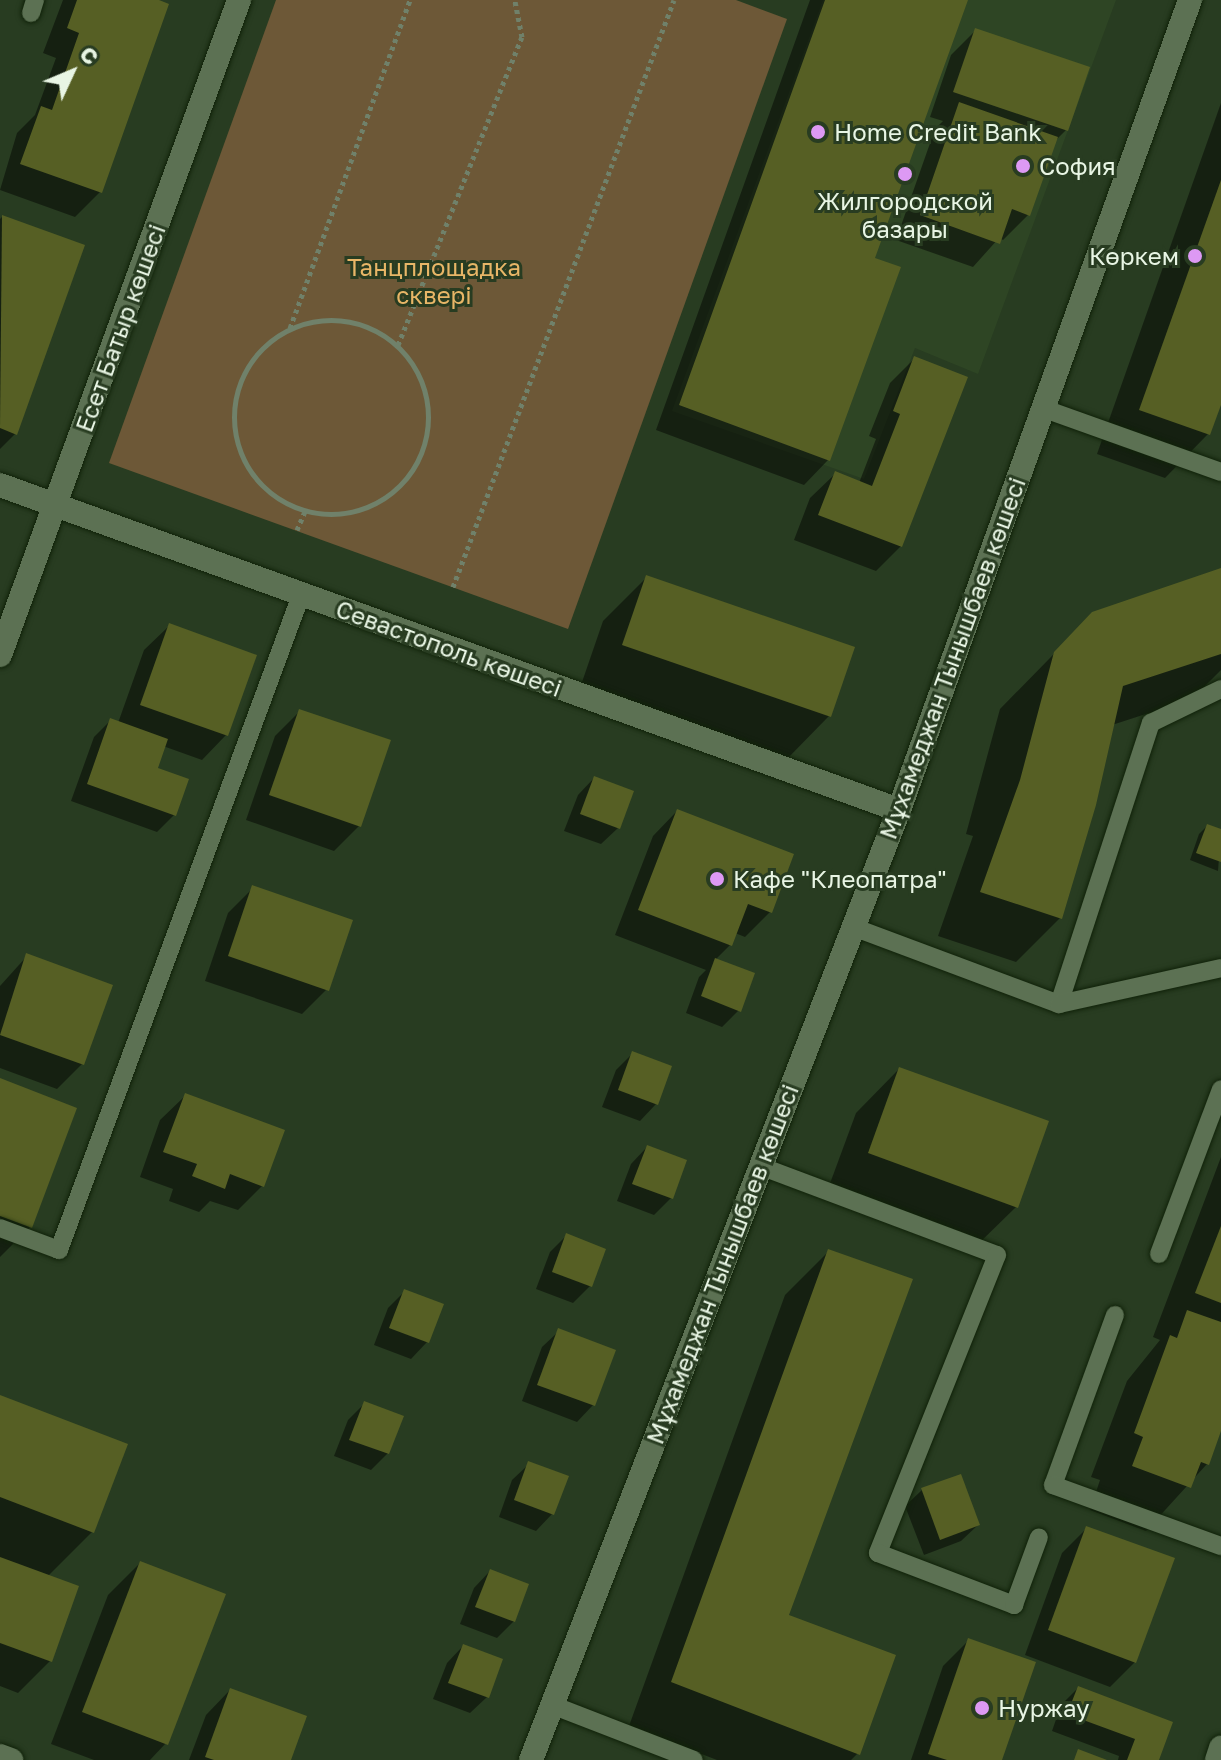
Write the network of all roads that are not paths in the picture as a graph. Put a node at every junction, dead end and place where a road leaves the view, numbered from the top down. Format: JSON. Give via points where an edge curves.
{"nodes":[{"id":1,"x":239,"y":0,"type":"edge"},
{"id":2,"x":1190,"y":0,"type":"edge"},
{"id":3,"x":1042,"y":408,"type":"junction"},
{"id":4,"x":1221,"y":472,"type":"edge"},
{"id":5,"x":0,"y":485,"type":"edge"},
{"id":6,"x":56,"y":506,"type":"junction"},
{"id":7,"x":301,"y":595,"type":"junction"},
{"id":8,"x":0,"y":655,"type":"edge"},
{"id":9,"x":1221,"y":689,"type":"edge"},
{"id":10,"x":899,"y":810,"type":"junction"},
{"id":11,"x":853,"y":927,"type":"junction"},
{"id":12,"x":1221,"y":968,"type":"edge"},
{"id":13,"x":1059,"y":1004,"type":"junction"},
{"id":14,"x":1221,"y":1089,"type":"edge"},
{"id":15,"x":760,"y":1166,"type":"junction"},
{"id":16,"x":0,"y":1228,"type":"edge"},
{"id":17,"x":1159,"y":1254,"type":"dead end"},
{"id":18,"x":1115,"y":1315,"type":"dead end"},
{"id":19,"x":1039,"y":1537,"type":"dead end"},
{"id":20,"x":1221,"y":1546,"type":"edge"},
{"id":21,"x":552,"y":1705,"type":"junction"},
{"id":22,"x":1221,"y":1748,"type":"edge"},
{"id":23,"x":0,"y":1756,"type":"edge"},
{"id":24,"x":11,"y":1760,"type":"edge"},
{"id":25,"x":531,"y":1760,"type":"edge"},
{"id":26,"x":694,"y":1760,"type":"edge"},
{"id":27,"x":1217,"y":1760,"type":"edge"}],
"edges":[{"from":1,"to":6,"type":"street","name":"Есет Батыр көшесі"},
{"from":2,"to":3,"type":"street","name":"Мұхамеджан Тынышбаев көшесі"},
{"from":3,"to":4,"type":"lane"},
{"from":3,"to":10,"type":"street","name":"Мұхамеджан Тынышбаев көшесі"},
{"from":5,"to":6,"type":"street","name":"Севастополь көшесі"},
{"from":6,"to":7,"type":"street","name":"Севастополь көшесі"},
{"from":6,"to":8,"type":"street","name":"Есет Батыр көшесі"},
{"from":7,"to":10,"type":"street","name":"Севастополь көшесі"},
{"from":7,"to":16,"type":"lane","via":[[59,1250]]},
{"from":9,"to":13,"type":"lane","via":[[1151,723]]},
{"from":10,"to":11,"type":"street","name":"Мұхамеджан Тынышбаев көшесі"},
{"from":11,"to":13,"type":"lane"},
{"from":11,"to":15,"type":"street","name":"Мұхамеджан Тынышбаев көшесі"},
{"from":12,"to":13,"type":"lane"},
{"from":14,"to":17,"type":"lane"},
{"from":15,"to":19,"type":"lane","via":[[997,1255],[878,1553],[1014,1605]]},
{"from":15,"to":21,"type":"street","name":"Мұхамеджан Тынышбаев көшесі"},
{"from":18,"to":20,"type":"lane","via":[[1053,1485]]},
{"from":21,"to":25,"type":"street","name":"Мұхамеджан Тынышбаев көшесі"},
{"from":21,"to":26,"type":"lane"},
{"from":22,"to":27,"type":"street"},
{"from":23,"to":24,"type":"street"}]}
